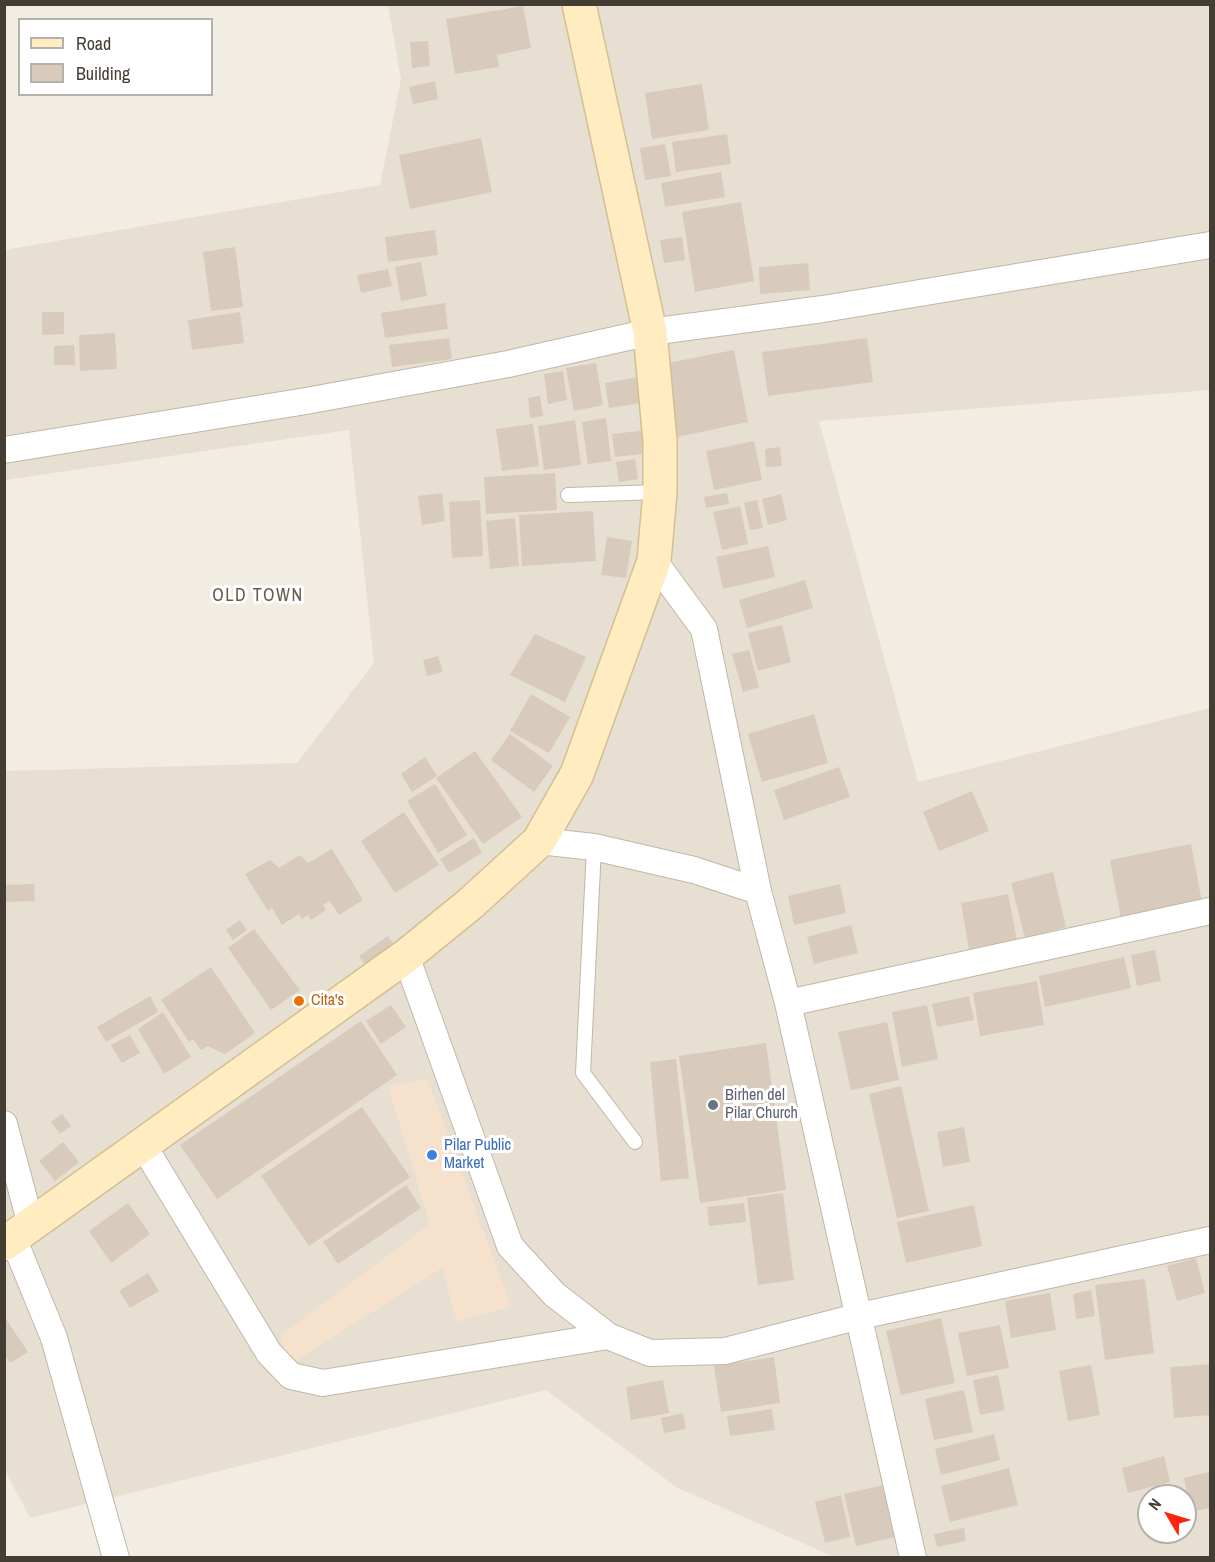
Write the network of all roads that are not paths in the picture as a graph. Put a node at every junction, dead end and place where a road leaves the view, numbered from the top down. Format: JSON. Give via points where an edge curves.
{"nodes":[{"id":1,"x":579,"y":4,"type":"edge"},
{"id":2,"x":1210,"y":245,"type":"edge"},
{"id":3,"x":650,"y":332,"type":"junction"},
{"id":4,"x":4,"y":450,"type":"edge"},
{"id":5,"x":660,"y":492,"type":"junction"},
{"id":6,"x":568,"y":495,"type":"dead end"},
{"id":7,"x":654,"y":561,"type":"junction"},
{"id":8,"x":539,"y":841,"type":"junction"},
{"id":9,"x":594,"y":847,"type":"junction"},
{"id":10,"x":758,"y":891,"type":"junction"},
{"id":11,"x":1210,"y":911,"type":"edge"},
{"id":12,"x":406,"y":956,"type":"junction"},
{"id":13,"x":788,"y":1003,"type":"junction"},
{"id":14,"x":4,"y":1124,"type":"edge"},
{"id":15,"x":635,"y":1142,"type":"dead end"},
{"id":16,"x":143,"y":1145,"type":"junction"},
{"id":17,"x":16,"y":1236,"type":"edge"},
{"id":18,"x":1210,"y":1240,"type":"edge"},
{"id":19,"x":860,"y":1316,"type":"junction"},
{"id":20,"x":608,"y":1336,"type":"junction"},
{"id":21,"x":116,"y":1557,"type":"edge"},
{"id":22,"x":913,"y":1557,"type":"edge"}],
"edges":[{"from":1,"to":3,"type":"main road"},
{"from":2,"to":3,"type":"street","via":[[823,309]]},
{"from":3,"to":4,"type":"street","via":[[508,364],[329,397]]},
{"from":3,"to":5,"type":"main road","via":[[660,441]]},
{"from":5,"to":6,"type":"lane"},
{"from":5,"to":7,"type":"main road"},
{"from":7,"to":8,"type":"main road","via":[[577,774]]},
{"from":7,"to":10,"type":"street","via":[[704,629]]},
{"from":8,"to":9,"type":"street"},
{"from":8,"to":12,"type":"main road"},
{"from":9,"to":10,"type":"street","via":[[694,870]]},
{"from":9,"to":15,"type":"lane","via":[[583,1073]]},
{"from":10,"to":13,"type":"street"},
{"from":11,"to":13,"type":"street"},
{"from":12,"to":16,"type":"main road"},
{"from":12,"to":20,"type":"street","via":[[510,1246],[554,1294]]},
{"from":13,"to":19,"type":"street"},
{"from":14,"to":17,"type":"street"},
{"from":16,"to":17,"type":"main road"},
{"from":16,"to":20,"type":"street","via":[[269,1353],[291,1376],[323,1383]]},
{"from":17,"to":21,"type":"street","via":[[54,1338]]},
{"from":18,"to":19,"type":"street"},
{"from":19,"to":20,"type":"street","via":[[725,1351],[650,1353]]},
{"from":19,"to":22,"type":"street"}]}
